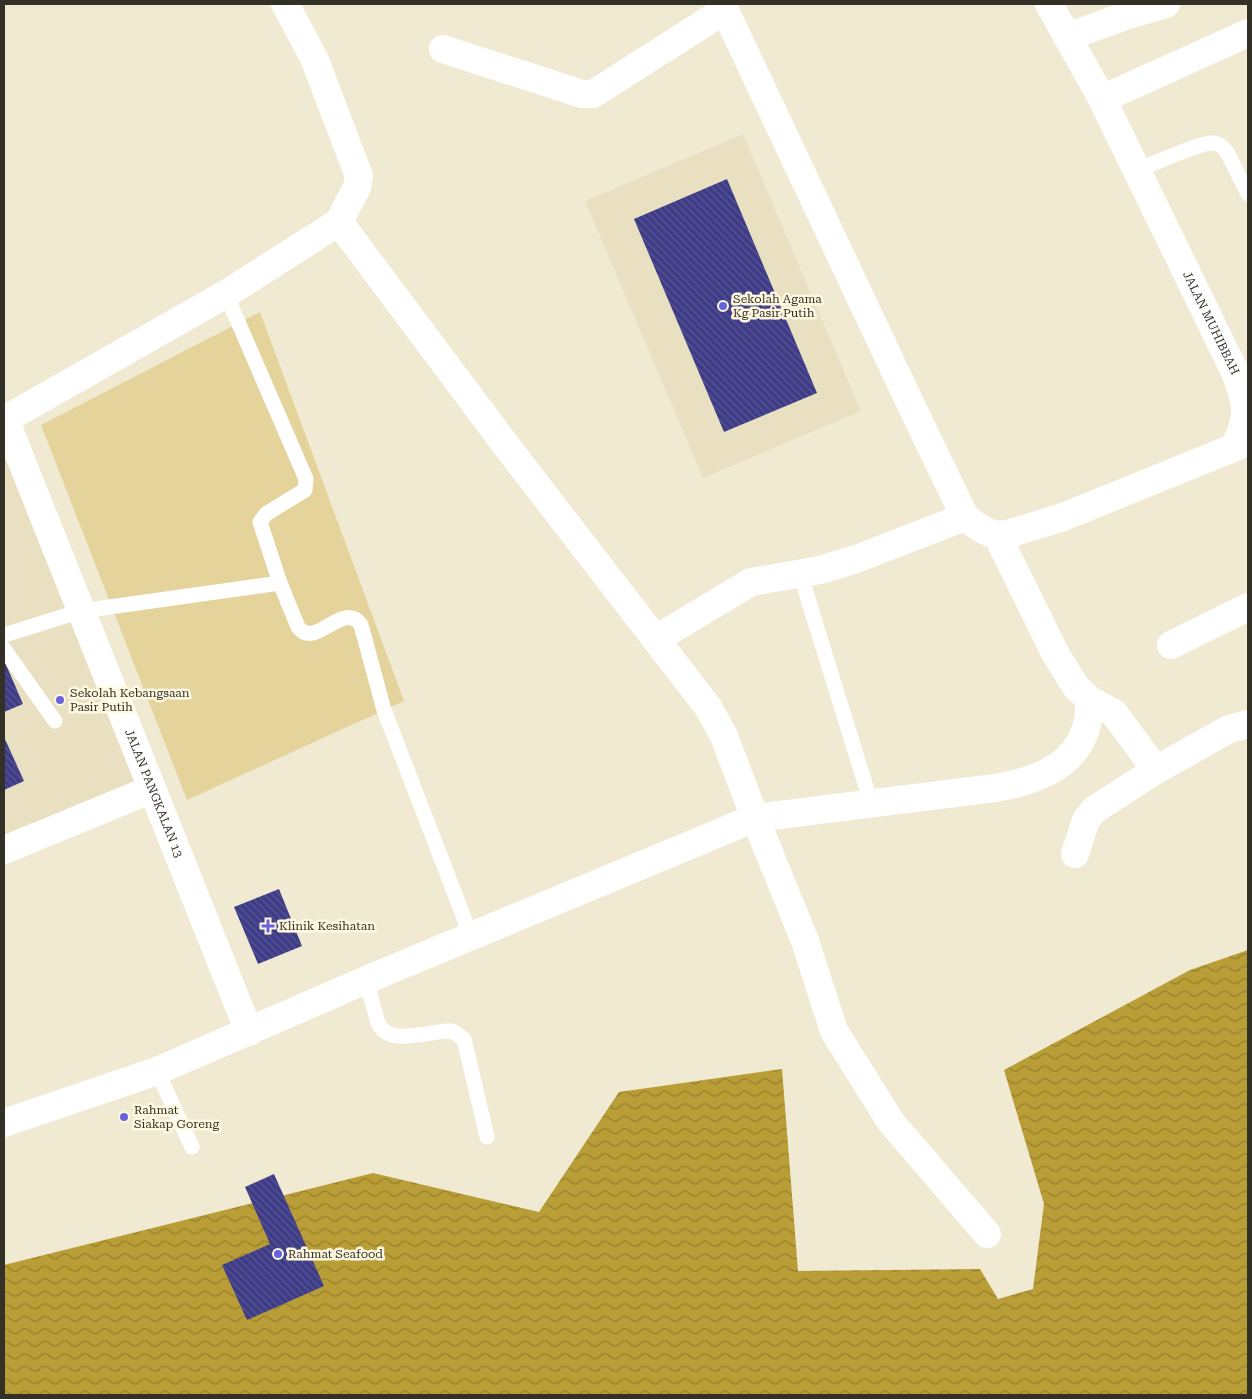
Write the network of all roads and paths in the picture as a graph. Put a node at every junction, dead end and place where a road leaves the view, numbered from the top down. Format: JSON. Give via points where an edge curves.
{"nodes":[{"id":1,"x":285,"y":4,"type":"edge"},
{"id":2,"x":1049,"y":4,"type":"edge"},
{"id":3,"x":1166,"y":4,"type":"edge"},
{"id":4,"x":724,"y":7,"type":"edge"},
{"id":5,"x":1248,"y":34,"type":"edge"},
{"id":6,"x":1068,"y":37,"type":"junction"},
{"id":7,"x":443,"y":49,"type":"dead end"},
{"id":8,"x":1102,"y":99,"type":"junction"},
{"id":9,"x":1136,"y":170,"type":"junction"},
{"id":10,"x":1248,"y":194,"type":"edge"},
{"id":11,"x":339,"y":222,"type":"junction"},
{"id":12,"x":226,"y":294,"type":"junction"},
{"id":13,"x":4,"y":418,"type":"edge"},
{"id":14,"x":1241,"y":444,"type":"edge"},
{"id":15,"x":965,"y":516,"type":"junction"},
{"id":16,"x":997,"y":535,"type":"junction"},
{"id":17,"x":800,"y":573,"type":"junction"},
{"id":18,"x":280,"y":583,"type":"junction"},
{"id":19,"x":1248,"y":607,"type":"edge"},
{"id":20,"x":82,"y":611,"type":"junction"},
{"id":21,"x":4,"y":635,"type":"edge"},
{"id":22,"x":656,"y":639,"type":"junction"},
{"id":23,"x":1171,"y":645,"type":"dead end"},
{"id":24,"x":4,"y":649,"type":"edge"},
{"id":25,"x":1090,"y":700,"type":"junction"},
{"id":26,"x":55,"y":721,"type":"dead end"},
{"id":27,"x":1248,"y":724,"type":"edge"},
{"id":28,"x":1156,"y":770,"type":"junction"},
{"id":29,"x":152,"y":789,"type":"junction"},
{"id":30,"x":871,"y":803,"type":"junction"},
{"id":31,"x":755,"y":818,"type":"junction"},
{"id":32,"x":4,"y":850,"type":"edge"},
{"id":33,"x":1075,"y":854,"type":"dead end"},
{"id":34,"x":471,"y":936,"type":"junction"},
{"id":35,"x":366,"y":980,"type":"junction"},
{"id":36,"x":249,"y":1032,"type":"junction"},
{"id":37,"x":158,"y":1071,"type":"junction"},
{"id":38,"x":4,"y":1123,"type":"edge"},
{"id":39,"x":487,"y":1137,"type":"dead end"},
{"id":40,"x":192,"y":1146,"type":"dead end"},
{"id":41,"x":987,"y":1234,"type":"dead end"}],
"edges":[{"from":1,"to":11,"type":"street","via":[[314,58],[359,176],[357,187]]},
{"from":2,"to":6,"type":"street","name":"JALAN MUHIBBAH"},
{"from":3,"to":6,"type":"street"},
{"from":4,"to":7,"type":"street","via":[[593,94],[582,94]]},
{"from":4,"to":15,"type":"street"},
{"from":5,"to":8,"type":"street"},
{"from":6,"to":8,"type":"street","name":"JALAN MUHIBBAH"},
{"from":8,"to":9,"type":"street","name":"JALAN MUHIBBAH"},
{"from":9,"to":10,"type":"lane","via":[[1205,144],[1218,144],[1228,154]]},
{"from":9,"to":14,"type":"street","name":"JALAN MUHIBBAH","via":[[1235,372],[1246,414]]},
{"from":11,"to":12,"type":"street"},
{"from":11,"to":22,"type":"street"},
{"from":12,"to":13,"type":"street"},
{"from":12,"to":18,"type":"lane","via":[[306,479],[305,490],[266,514],[260,522]]},
{"from":13,"to":20,"type":"street","name":"JALAN PANGKALAN 13"},
{"from":14,"to":16,"type":"street","name":"JALAN MUHIBBAH","via":[[1063,517]]},
{"from":15,"to":16,"type":"street"},
{"from":15,"to":17,"type":"street","via":[[856,559]]},
{"from":16,"to":25,"type":"street","via":[[1055,653],[1076,687]]},
{"from":17,"to":22,"type":"street","via":[[751,582]]},
{"from":17,"to":30,"type":"lane"},
{"from":18,"to":20,"type":"lane"},
{"from":18,"to":34,"type":"lane","via":[[301,632],[313,633],[344,618],[357,619],[384,710]]},
{"from":19,"to":23,"type":"street"},
{"from":20,"to":21,"type":"lane"},
{"from":20,"to":29,"type":"street","name":"JALAN PANGKALAN 13"},
{"from":22,"to":31,"type":"street","via":[[708,707]]},
{"from":24,"to":26,"type":"lane"},
{"from":25,"to":28,"type":"street","via":[[1114,713]]},
{"from":25,"to":30,"type":"street","via":[[1086,729],[1080,743],[1067,758],[1040,777],[995,788]]},
{"from":27,"to":28,"type":"street","via":[[1229,729]]},
{"from":28,"to":33,"type":"street","via":[[1091,813]]},
{"from":29,"to":32,"type":"street"},
{"from":29,"to":36,"type":"street","name":"JALAN PANGKALAN 13"},
{"from":30,"to":31,"type":"street"},
{"from":31,"to":34,"type":"street"},
{"from":31,"to":41,"type":"street","via":[[805,941],[834,1031],[891,1122]]},
{"from":34,"to":35,"type":"street"},
{"from":35,"to":36,"type":"street"},
{"from":35,"to":39,"type":"lane","via":[[380,1029],[385,1034],[398,1036],[452,1031],[464,1039]]},
{"from":36,"to":37,"type":"street"},
{"from":37,"to":38,"type":"street"},
{"from":37,"to":40,"type":"lane"}]}
